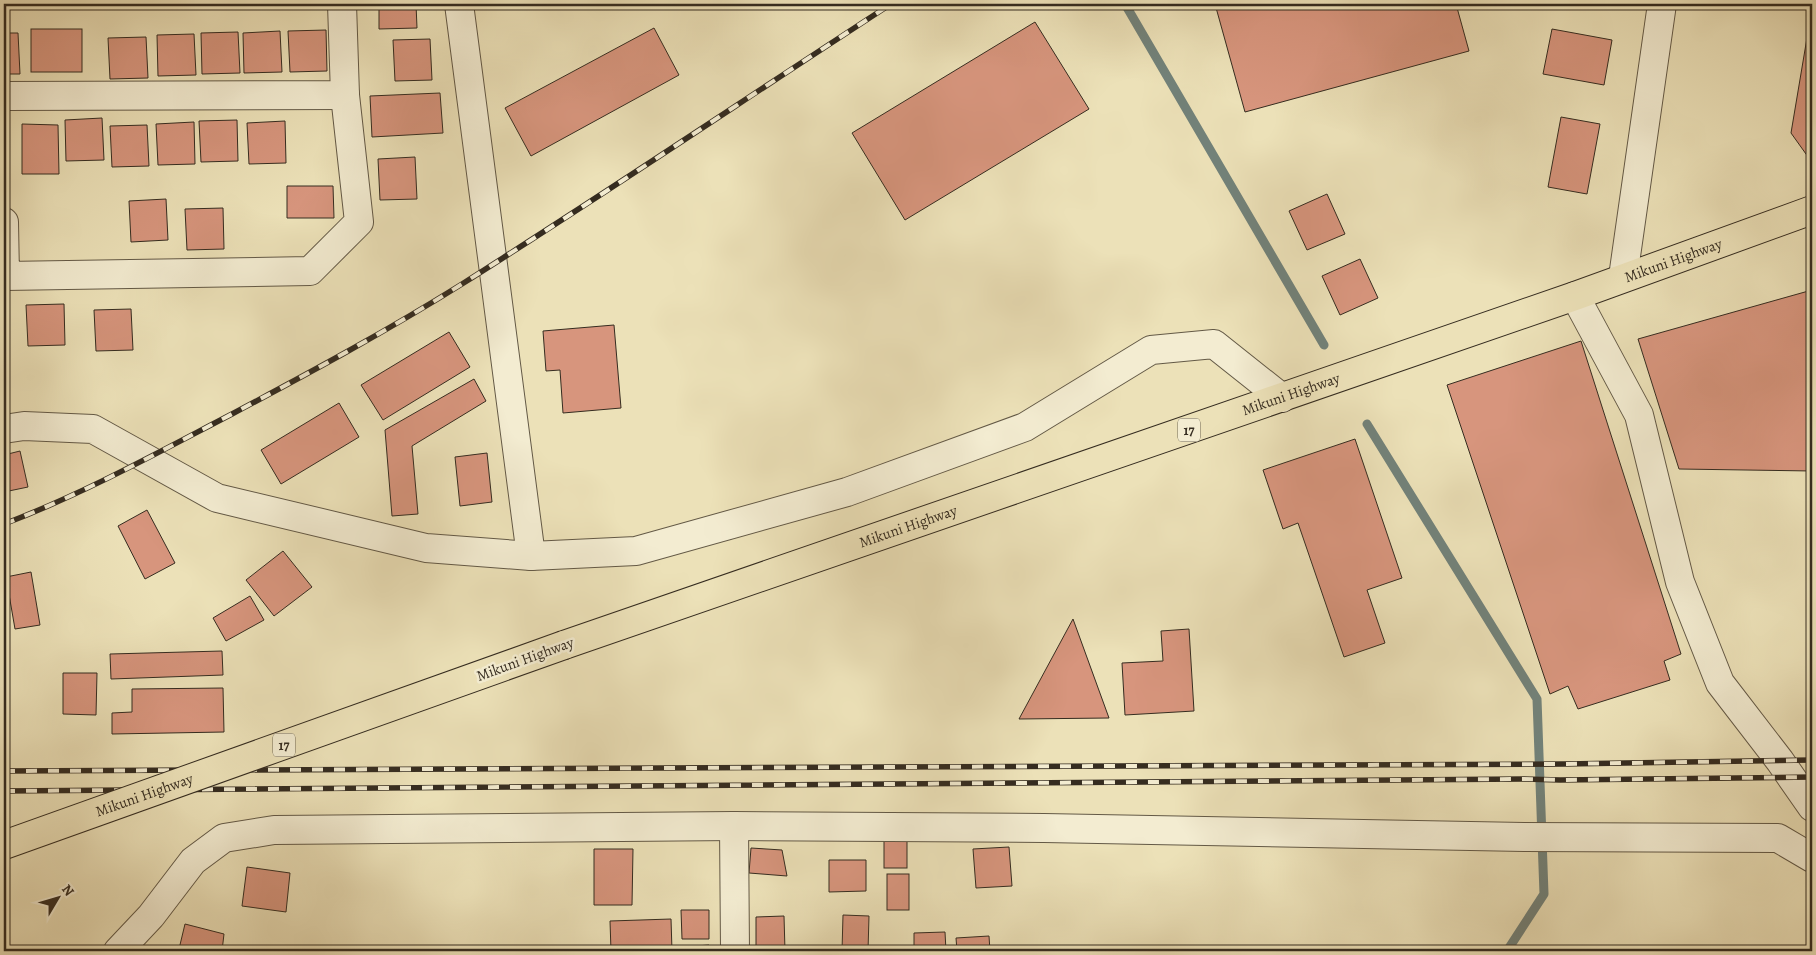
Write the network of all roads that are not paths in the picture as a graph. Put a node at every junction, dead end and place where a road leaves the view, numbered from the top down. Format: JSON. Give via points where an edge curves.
{"nodes":[{"id":1,"x":342,"y":4,"type":"edge"},
{"id":2,"x":459,"y":4,"type":"edge"},
{"id":3,"x":1662,"y":4,"type":"edge"},
{"id":4,"x":345,"y":95,"type":"junction"},
{"id":5,"x":4,"y":96,"type":"edge"},
{"id":6,"x":1812,"y":210,"type":"edge"},
{"id":7,"x":4,"y":222,"type":"edge"},
{"id":8,"x":1623,"y":277,"type":"junction"},
{"id":9,"x":1575,"y":296,"type":"junction"},
{"id":10,"x":1282,"y":398,"type":"junction"},
{"id":11,"x":4,"y":428,"type":"edge"},
{"id":12,"x":530,"y":556,"type":"junction"},
{"id":13,"x":1812,"y":807,"type":"edge"},
{"id":14,"x":734,"y":826,"type":"junction"},
{"id":15,"x":4,"y":845,"type":"edge"},
{"id":16,"x":1812,"y":858,"type":"edge"},
{"id":17,"x":118,"y":951,"type":"edge"},
{"id":18,"x":735,"y":951,"type":"edge"}],
"edges":[{"from":1,"to":4,"type":"street"},
{"from":2,"to":12,"type":"street"},
{"from":3,"to":8,"type":"street"},
{"from":4,"to":5,"type":"street"},
{"from":4,"to":7,"type":"street","via":[[358,222],[310,271],[5,276]]},
{"from":6,"to":8,"type":"highway","name":"Mikuni Highway","number":"17"},
{"from":8,"to":9,"type":"highway","name":"Mikuni Highway","number":"17"},
{"from":9,"to":10,"type":"highway","name":"Mikuni Highway","number":"17"},
{"from":9,"to":13,"type":"street","via":[[1639,415],[1680,582],[1720,683]]},
{"from":10,"to":12,"type":"street","via":[[1214,344],[1151,350],[1025,427],[847,492],[636,550]]},
{"from":10,"to":15,"type":"highway","name":"Mikuni Highway","number":"17","bridge":true,"via":[[564,645]]},
{"from":11,"to":12,"type":"street","via":[[93,428],[216,498],[426,548]]},
{"from":14,"to":16,"type":"street","via":[[1778,838]]},
{"from":14,"to":17,"type":"street","via":[[274,830],[224,838],[193,861],[151,916]]},
{"from":14,"to":18,"type":"street"}]}
